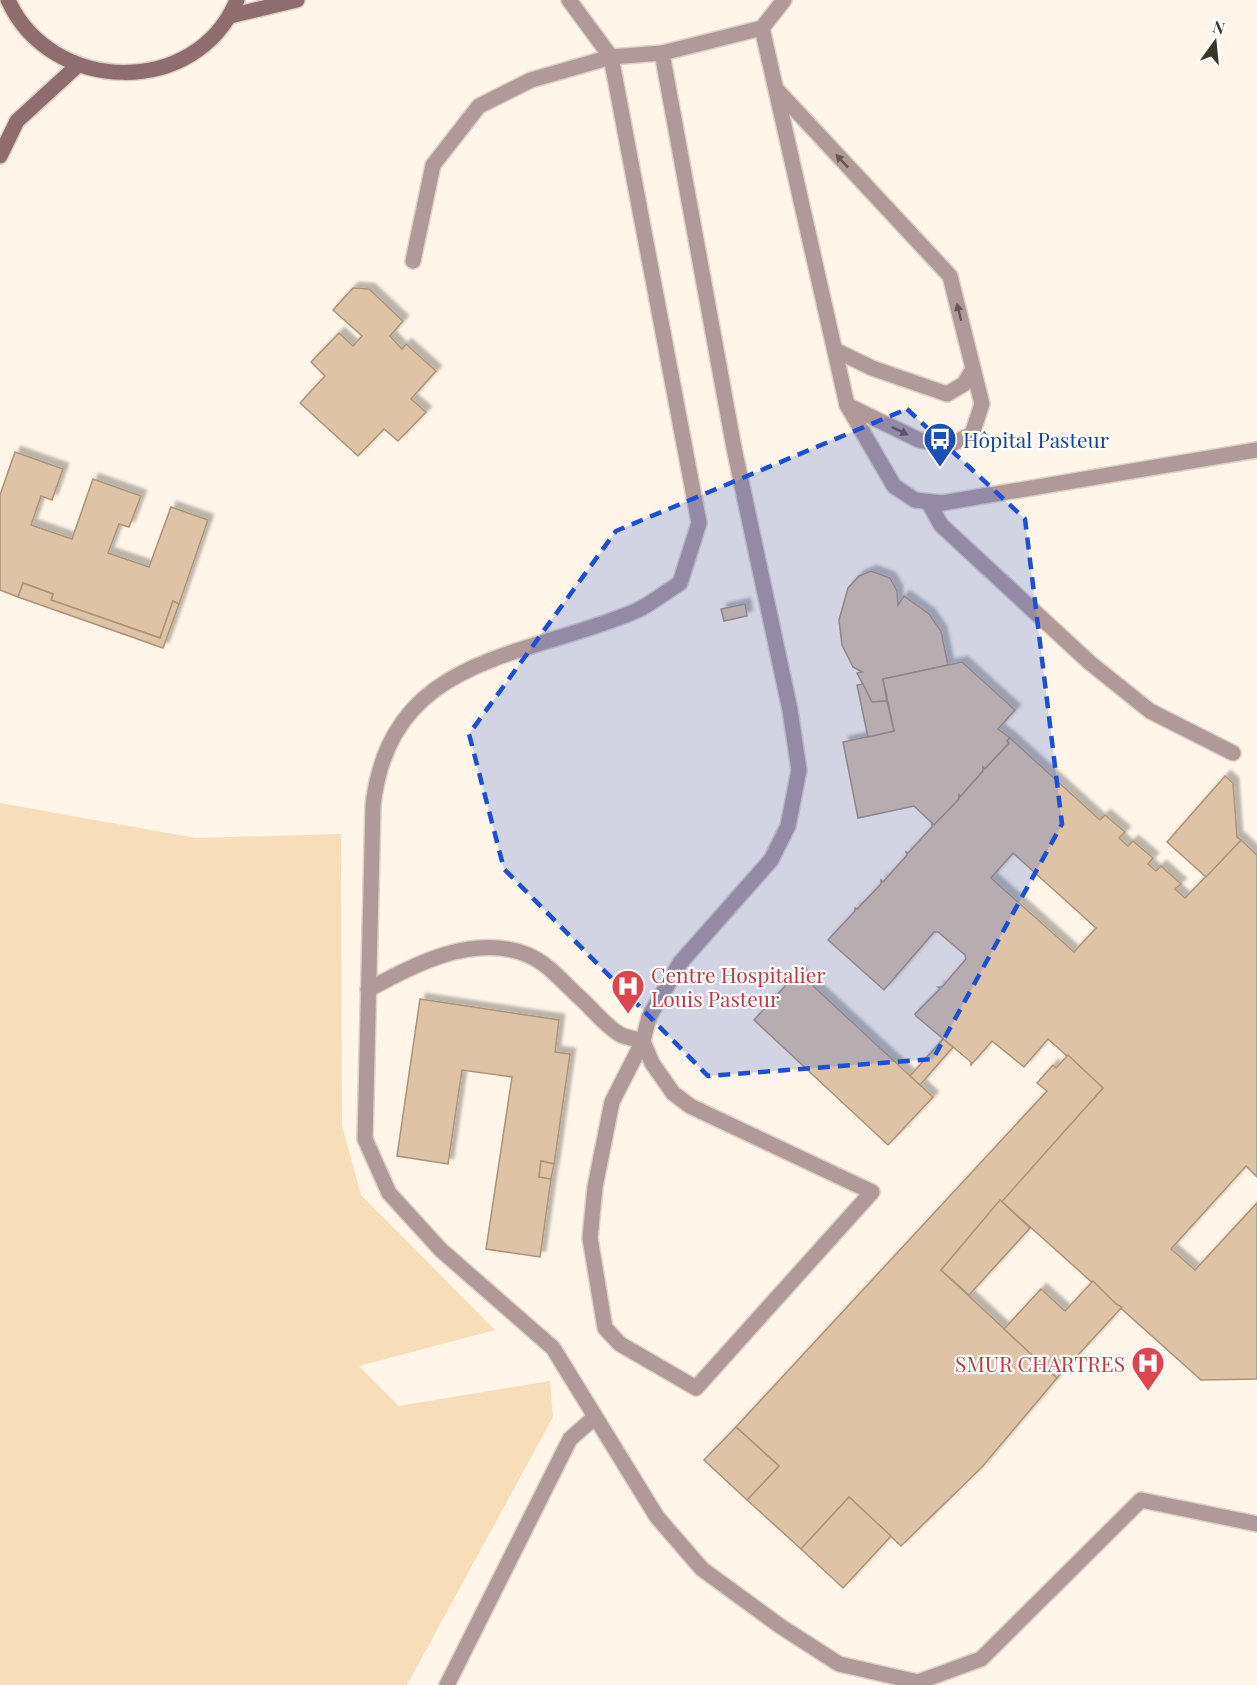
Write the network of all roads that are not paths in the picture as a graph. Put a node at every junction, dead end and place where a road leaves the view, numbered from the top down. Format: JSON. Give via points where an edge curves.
{"nodes":[{"id":1,"x":8,"y":0,"type":"edge"},
{"id":2,"x":237,"y":0,"type":"edge"},
{"id":3,"x":297,"y":0,"type":"edge"},
{"id":4,"x":569,"y":0,"type":"edge"},
{"id":5,"x":784,"y":0,"type":"edge"},
{"id":6,"x":230,"y":16,"type":"junction"},
{"id":7,"x":762,"y":28,"type":"junction"},
{"id":8,"x":662,"y":53,"type":"junction"},
{"id":9,"x":611,"y":57,"type":"junction"},
{"id":10,"x":77,"y":66,"type":"junction"},
{"id":11,"x":777,"y":90,"type":"junction"},
{"id":12,"x":0,"y":156,"type":"edge"},
{"id":13,"x":413,"y":261,"type":"dead end"},
{"id":14,"x":835,"y":350,"type":"junction"},
{"id":15,"x":973,"y":369,"type":"junction"},
{"id":16,"x":847,"y":405,"type":"junction"},
{"id":17,"x":1257,"y":450,"type":"edge"},
{"id":18,"x":929,"y":504,"type":"junction"},
{"id":19,"x":1233,"y":753,"type":"dead end"},
{"id":20,"x":368,"y":990,"type":"junction"},
{"id":21,"x":644,"y":1041,"type":"junction"},
{"id":22,"x":595,"y":1417,"type":"junction"},
{"id":23,"x":1257,"y":1524,"type":"edge"},
{"id":24,"x":447,"y":1685,"type":"edge"}],
"edges":[{"from":1,"to":10,"type":"street","via":[[16,17],[42,45]]},
{"from":2,"to":6,"type":"street"},
{"from":3,"to":6,"type":"street"},
{"from":4,"to":9,"type":"lane"},
{"from":5,"to":7,"type":"lane"},
{"from":6,"to":10,"type":"street","via":[[198,50],[159,69],[118,74]]},
{"from":7,"to":8,"type":"lane"},
{"from":7,"to":11,"type":"lane"},
{"from":8,"to":9,"type":"lane"},
{"from":8,"to":21,"type":"lane","via":[[734,447],[790,710],[799,770],[788,826],[771,860],[680,963],[649,1017]]},
{"from":9,"to":13,"type":"lane","via":[[531,80],[479,106],[433,165]]},
{"from":9,"to":20,"type":"lane","via":[[699,523],[680,583],[638,609],[474,666],[442,684],[399,726],[388,745],[375,796]]},
{"from":10,"to":12,"type":"street","via":[[16,121]]},
{"from":11,"to":14,"type":"lane"},
{"from":15,"to":11,"type":"lane","one_way":true,"via":[[950,276]]},
{"from":14,"to":15,"type":"lane","via":[[872,368],[947,394],[964,384]]},
{"from":14,"to":16,"type":"lane"},
{"from":16,"to":15,"type":"lane","one_way":true,"via":[[919,440],[950,445],[972,434],[982,404]]},
{"from":16,"to":18,"type":"lane","via":[[894,486],[907,497]]},
{"from":17,"to":18,"type":"lane"},
{"from":18,"to":19,"type":"lane","via":[[941,525],[1089,662],[1150,711]]},
{"from":20,"to":21,"type":"lane","via":[[404,969],[459,951],[502,948],[528,955],[545,966],[621,1035]]},
{"from":20,"to":22,"type":"lane","via":[[365,1139],[389,1193],[441,1250],[553,1348]]},
{"from":21,"to":21,"type":"lane","via":[[612,1102],[594,1187],[590,1238],[606,1328],[620,1344],[696,1388],[872,1192],[690,1106],[659,1074]]},
{"from":22,"to":23,"type":"lane","via":[[657,1517],[702,1569],[839,1664],[918,1682],[981,1659],[1141,1500]]},
{"from":22,"to":24,"type":"lane","via":[[570,1439]]}]}
